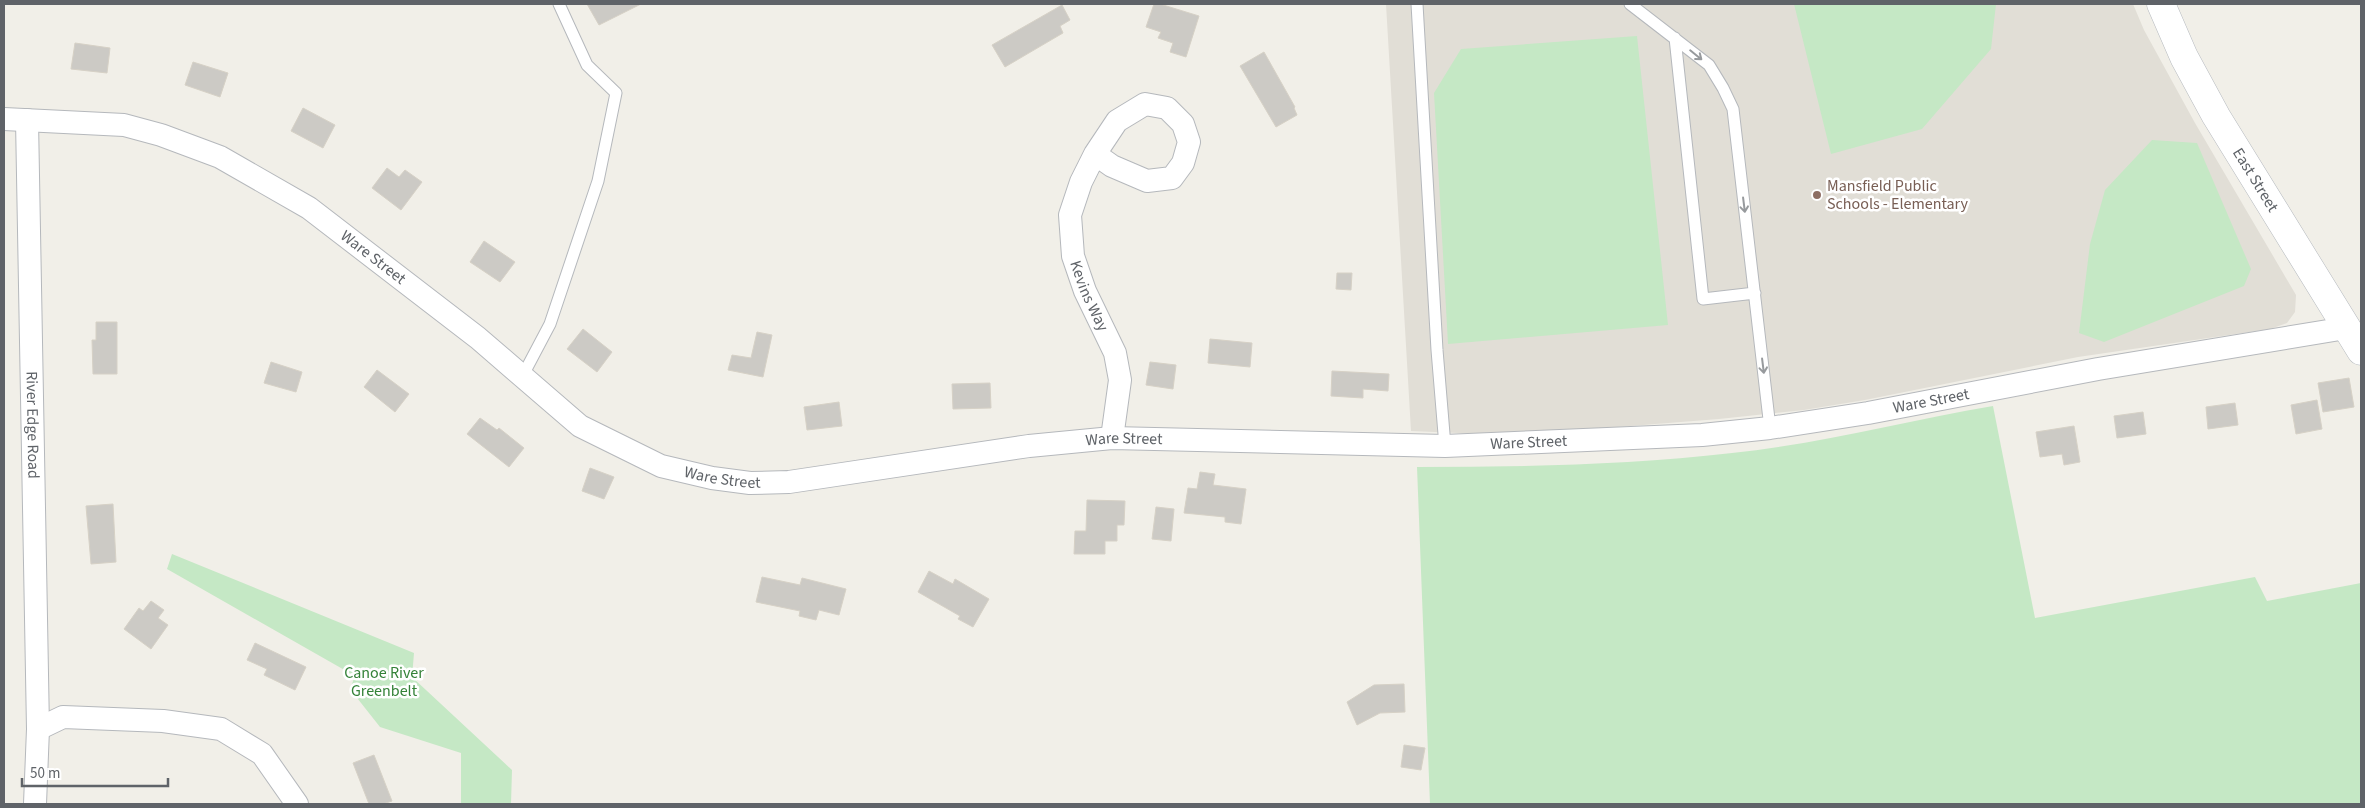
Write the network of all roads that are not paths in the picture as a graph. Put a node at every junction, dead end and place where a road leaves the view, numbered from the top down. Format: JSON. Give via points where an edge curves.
{"nodes":[{"id":1,"x":559,"y":4,"type":"edge"},
{"id":2,"x":1418,"y":4,"type":"edge"},
{"id":3,"x":1630,"y":4,"type":"edge"},
{"id":4,"x":2161,"y":4,"type":"edge"},
{"id":5,"x":1640,"y":8,"type":"edge"},
{"id":6,"x":1675,"y":38,"type":"junction"},
{"id":7,"x":4,"y":119,"type":"edge"},
{"id":8,"x":27,"y":120,"type":"junction"},
{"id":9,"x":1095,"y":154,"type":"dead end"},
{"id":10,"x":1755,"y":293,"type":"junction"},
{"id":11,"x":2346,"y":328,"type":"junction"},
{"id":12,"x":2361,"y":351,"type":"edge"},
{"id":13,"x":522,"y":376,"type":"junction"},
{"id":14,"x":1770,"y":428,"type":"junction"},
{"id":15,"x":1112,"y":438,"type":"junction"},
{"id":16,"x":1445,"y":446,"type":"junction"},
{"id":17,"x":38,"y":729,"type":"junction"},
{"id":18,"x":35,"y":804,"type":"edge"},
{"id":19,"x":297,"y":804,"type":"edge"}],
"edges":[{"from":1,"to":13,"type":"lane","via":[[587,66],[616,93],[598,181],[550,324]]},
{"from":2,"to":16,"type":"lane"},
{"from":3,"to":5,"type":"lane"},
{"from":4,"to":11,"type":"main road","name":"East Street","via":[[2184,57],[2216,116]]},
{"from":5,"to":6,"type":"lane"},
{"from":6,"to":10,"type":"lane","one_way":true,"via":[[1709,65],[1733,109]]},
{"from":6,"to":10,"type":"lane","via":[[1703,299]]},
{"from":7,"to":8,"type":"street","name":"Ware Street"},
{"from":8,"to":13,"type":"street","name":"Ware Street","via":[[124,125],[220,157],[309,208],[478,338]]},
{"from":8,"to":17,"type":"street","name":"River Edge Road"},
{"from":9,"to":15,"type":"street","name":"Kevins Way","via":[[1081,182],[1070,216],[1073,256],[1085,291],[1115,353],[1120,380]]},
{"from":10,"to":14,"type":"lane","one_way":true},
{"from":11,"to":12,"type":"main road","name":"East Street"},
{"from":11,"to":14,"type":"street","name":"Ware Street"},
{"from":13,"to":15,"type":"street","name":"Ware Street","via":[[580,426],[620,447],[661,466],[750,483],[788,482],[1029,446]]},
{"from":14,"to":16,"type":"street","name":"Ware Street","via":[[1646,438]]},
{"from":15,"to":16,"type":"street","name":"Ware Street"},
{"from":17,"to":18,"type":"street","name":"River Edge Road"},
{"from":17,"to":19,"type":"street","via":[[63,717],[163,721],[221,729],[262,754]]}]}
